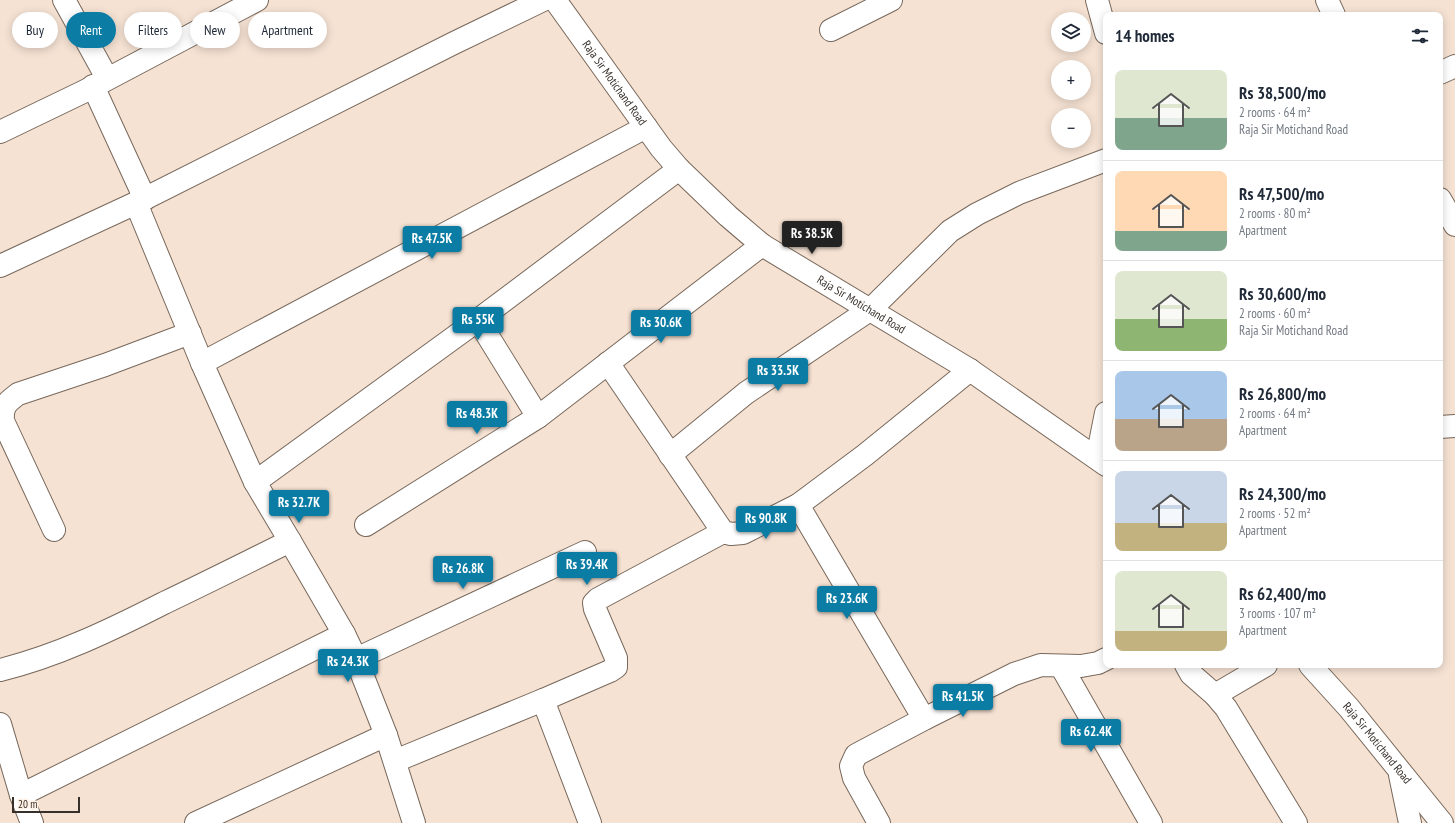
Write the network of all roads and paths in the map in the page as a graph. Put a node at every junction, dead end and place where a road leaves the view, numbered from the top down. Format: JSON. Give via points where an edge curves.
{"nodes":[{"id":1,"x":64,"y":0,"type":"edge"},
{"id":2,"x":257,"y":0,"type":"edge"},
{"id":3,"x":543,"y":0,"type":"edge"},
{"id":4,"x":555,"y":0,"type":"edge"},
{"id":5,"x":891,"y":0,"type":"edge"},
{"id":6,"x":1097,"y":0,"type":"edge"},
{"id":7,"x":1327,"y":0,"type":"edge"},
{"id":8,"x":1333,"y":12,"type":"edge"},
{"id":9,"x":1103,"y":22,"type":"edge"},
{"id":10,"x":831,"y":30,"type":"dead end"},
{"id":11,"x":1455,"y":66,"type":"edge"},
{"id":12,"x":1443,"y":72,"type":"edge"},
{"id":13,"x":100,"y":82,"type":"junction"},
{"id":14,"x":646,"y":127,"type":"junction"},
{"id":15,"x":0,"y":132,"type":"edge"},
{"id":16,"x":1103,"y":161,"type":"edge"},
{"id":17,"x":679,"y":169,"type":"junction"},
{"id":18,"x":140,"y":201,"type":"junction"},
{"id":19,"x":1443,"y":204,"type":"edge"},
{"id":20,"x":1455,"y":225,"type":"edge"},
{"id":21,"x":762,"y":245,"type":"junction"},
{"id":22,"x":0,"y":266,"type":"edge"},
{"id":23,"x":871,"y":309,"type":"junction"},
{"id":24,"x":478,"y":320,"type":"junction"},
{"id":25,"x":190,"y":333,"type":"junction"},
{"id":26,"x":202,"y":363,"type":"junction"},
{"id":27,"x":608,"y":363,"type":"junction"},
{"id":28,"x":970,"y":370,"type":"junction"},
{"id":29,"x":538,"y":417,"type":"junction"},
{"id":30,"x":1443,"y":426,"type":"edge"},
{"id":31,"x":1455,"y":426,"type":"edge"},
{"id":32,"x":1103,"y":450,"type":"edge"},
{"id":33,"x":670,"y":455,"type":"junction"},
{"id":34,"x":1102,"y":462,"type":"edge"},
{"id":35,"x":255,"y":482,"type":"junction"},
{"id":36,"x":798,"y":505,"type":"junction"},
{"id":37,"x":366,"y":525,"type":"dead end"},
{"id":38,"x":54,"y":530,"type":"dead end"},
{"id":39,"x":723,"y":532,"type":"junction"},
{"id":40,"x":290,"y":541,"type":"junction"},
{"id":41,"x":585,"y":552,"type":"dead end"},
{"id":42,"x":344,"y":634,"type":"junction"},
{"id":43,"x":356,"y":659,"type":"junction"},
{"id":44,"x":1103,"y":660,"type":"edge"},
{"id":45,"x":1061,"y":666,"type":"junction"},
{"id":46,"x":1188,"y":668,"type":"edge"},
{"id":47,"x":1261,"y":668,"type":"edge"},
{"id":48,"x":1313,"y":668,"type":"edge"},
{"id":49,"x":0,"y":670,"type":"edge"},
{"id":50,"x":1215,"y":695,"type":"junction"},
{"id":51,"x":543,"y":700,"type":"junction"},
{"id":52,"x":924,"y":718,"type":"junction"},
{"id":53,"x":0,"y":724,"type":"edge"},
{"id":54,"x":386,"y":735,"type":"junction"},
{"id":55,"x":395,"y":761,"type":"junction"},
{"id":56,"x":1399,"y":770,"type":"junction"},
{"id":57,"x":21,"y":795,"type":"junction"},
{"id":58,"x":32,"y":823,"type":"edge"},
{"id":59,"x":196,"y":823,"type":"edge"},
{"id":60,"x":414,"y":823,"type":"edge"},
{"id":61,"x":590,"y":823,"type":"edge"},
{"id":62,"x":879,"y":823,"type":"edge"},
{"id":63,"x":1151,"y":823,"type":"edge"},
{"id":64,"x":1296,"y":823,"type":"edge"},
{"id":65,"x":1410,"y":823,"type":"edge"},
{"id":66,"x":1442,"y":823,"type":"edge"}],
"edges":[{"from":1,"to":13,"type":"street"},
{"from":2,"to":13,"type":"street"},
{"from":3,"to":18,"type":"street"},
{"from":4,"to":14,"type":"street","name":"Raja Sir Motichand Road"},
{"from":5,"to":10,"type":"street"},
{"from":6,"to":9,"type":"street"},
{"from":7,"to":8,"type":"street"},
{"from":11,"to":12,"type":"street"},
{"from":13,"to":15,"type":"street"},
{"from":13,"to":18,"type":"street"},
{"from":14,"to":17,"type":"street","name":"Raja Sir Motichand Road"},
{"from":14,"to":26,"type":"street"},
{"from":16,"to":23,"type":"street","via":[[1019,193],[950,231]]},
{"from":17,"to":21,"type":"street","name":"Raja Sir Motichand Road"},
{"from":17,"to":24,"type":"street"},
{"from":18,"to":22,"type":"street"},
{"from":18,"to":25,"type":"street"},
{"from":19,"to":20,"type":"street"},
{"from":21,"to":23,"type":"street","name":"Raja Sir Motichand Road"},
{"from":21,"to":27,"type":"street"},
{"from":23,"to":28,"type":"street","name":"Raja Sir Motichand Road"},
{"from":23,"to":33,"type":"street","via":[[746,393]]},
{"from":24,"to":29,"type":"street"},
{"from":24,"to":35,"type":"street"},
{"from":25,"to":26,"type":"street"},
{"from":25,"to":38,"type":"street","via":[[18,394],[7,401],[2,410],[3,421]]},
{"from":26,"to":35,"type":"street"},
{"from":27,"to":29,"type":"street"},
{"from":27,"to":33,"type":"street"},
{"from":28,"to":34,"type":"street","name":"Raja Sir Motichand Road"},
{"from":28,"to":36,"type":"street","via":[[865,455]]},
{"from":29,"to":37,"type":"street"},
{"from":30,"to":31,"type":"street"},
{"from":32,"to":34,"type":"street"},
{"from":33,"to":39,"type":"street"},
{"from":35,"to":40,"type":"street"},
{"from":36,"to":39,"type":"street","via":[[743,533]]},
{"from":36,"to":52,"type":"street"},
{"from":39,"to":51,"type":"street","via":[[598,599],[594,603],[595,609],[616,658],[616,667]]},
{"from":40,"to":42,"type":"street"},
{"from":40,"to":49,"type":"street","via":[[75,645],[25,664]]},
{"from":41,"to":43,"type":"street"},
{"from":42,"to":43,"type":"street"},
{"from":42,"to":57,"type":"street"},
{"from":43,"to":54,"type":"street"},
{"from":44,"to":45,"type":"street","via":[[1081,666]]},
{"from":45,"to":52,"type":"street","via":[[1041,665],[1014,674]]},
{"from":45,"to":63,"type":"street"},
{"from":46,"to":50,"type":"street"},
{"from":47,"to":50,"type":"street"},
{"from":48,"to":56,"type":"street","name":"Raja Sir Motichand Road"},
{"from":50,"to":64,"type":"street","via":[[1226,708]]},
{"from":51,"to":55,"type":"street"},
{"from":51,"to":61,"type":"street"},
{"from":52,"to":62,"type":"street","via":[[856,755],[851,766],[854,778]]},
{"from":53,"to":57,"type":"street"},
{"from":54,"to":55,"type":"street"},
{"from":54,"to":59,"type":"street"},
{"from":55,"to":60,"type":"street"},
{"from":56,"to":65,"type":"street"},
{"from":56,"to":66,"type":"street","name":"Raja Sir Motichand Road"},
{"from":57,"to":58,"type":"street"}]}
